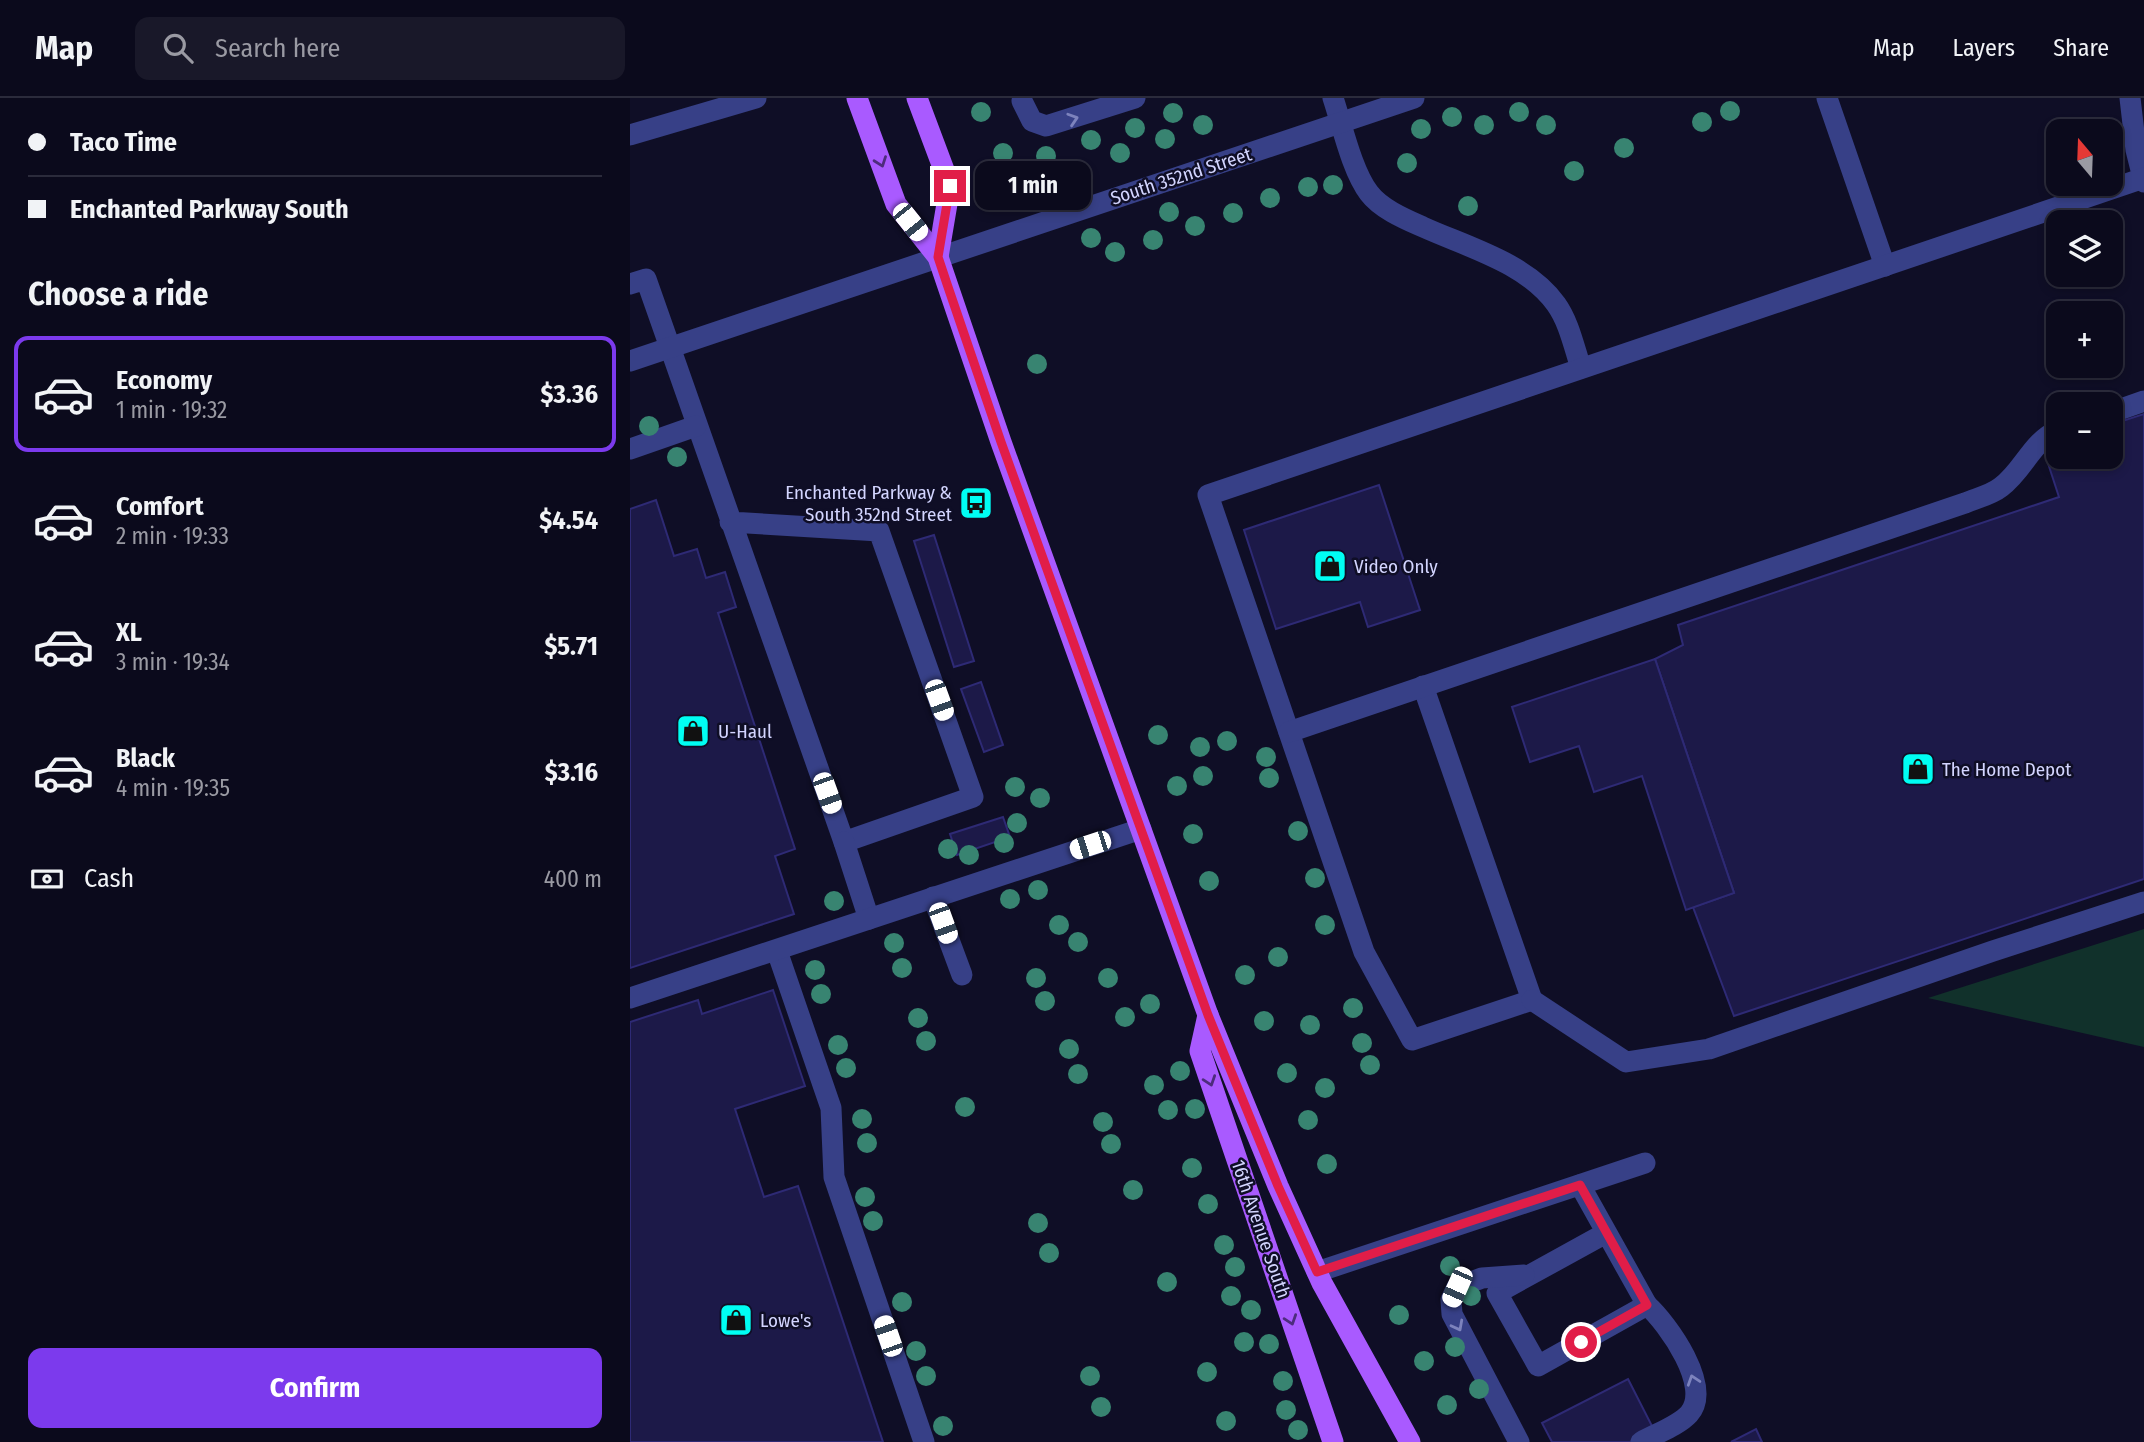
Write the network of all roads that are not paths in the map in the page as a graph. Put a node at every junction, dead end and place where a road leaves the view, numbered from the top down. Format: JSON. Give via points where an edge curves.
{"nodes":[{"id":1,"x":756,"y":98,"type":"edge"},
{"id":2,"x":858,"y":98,"type":"edge"},
{"id":3,"x":917,"y":98,"type":"edge"},
{"id":4,"x":1135,"y":98,"type":"edge"},
{"id":5,"x":1333,"y":98,"type":"edge"},
{"id":6,"x":1414,"y":98,"type":"edge"},
{"id":7,"x":1827,"y":98,"type":"edge"},
{"id":8,"x":2130,"y":98,"type":"edge"},
{"id":9,"x":1022,"y":101,"type":"dead end"},
{"id":10,"x":1341,"y":123,"type":"junction"},
{"id":11,"x":630,"y":135,"type":"edge"},
{"id":12,"x":2144,"y":180,"type":"edge"},
{"id":13,"x":938,"y":257,"type":"junction"},
{"id":14,"x":1885,"y":266,"type":"junction"},
{"id":15,"x":630,"y":284,"type":"edge"},
{"id":16,"x":668,"y":348,"type":"junction"},
{"id":17,"x":630,"y":361,"type":"edge"},
{"id":18,"x":1581,"y":369,"type":"junction"},
{"id":19,"x":2144,"y":401,"type":"edge"},
{"id":20,"x":2123,"y":408,"type":"edge"},
{"id":21,"x":696,"y":426,"type":"junction"},
{"id":22,"x":2046,"y":438,"type":"edge"},
{"id":23,"x":630,"y":449,"type":"edge"},
{"id":24,"x":730,"y":522,"type":"junction"},
{"id":25,"x":1423,"y":686,"type":"junction"},
{"id":26,"x":1289,"y":732,"type":"junction"},
{"id":27,"x":1141,"y":829,"type":"junction"},
{"id":28,"x":844,"y":842,"type":"junction"},
{"id":29,"x":933,"y":897,"type":"junction"},
{"id":30,"x":2144,"y":902,"type":"edge"},
{"id":31,"x":869,"y":919,"type":"junction"},
{"id":32,"x":777,"y":951,"type":"junction"},
{"id":33,"x":962,"y":975,"type":"dead end"},
{"id":34,"x":630,"y":998,"type":"edge"},
{"id":35,"x":1532,"y":1000,"type":"junction"},
{"id":36,"x":1208,"y":1015,"type":"junction"},
{"id":37,"x":1645,"y":1164,"type":"dead end"},
{"id":38,"x":1580,"y":1185,"type":"junction"},
{"id":39,"x":1606,"y":1233,"type":"junction"},
{"id":40,"x":1317,"y":1272,"type":"junction"},
{"id":41,"x":1530,"y":1275,"type":"junction"},
{"id":42,"x":1647,"y":1305,"type":"junction"},
{"id":43,"x":924,"y":1442,"type":"edge"},
{"id":44,"x":1333,"y":1442,"type":"edge"},
{"id":45,"x":1410,"y":1442,"type":"edge"},
{"id":46,"x":1520,"y":1442,"type":"edge"},
{"id":47,"x":1641,"y":1442,"type":"edge"}],
"edges":[{"from":1,"to":11,"type":"street"},
{"from":2,"to":13,"type":"main road","one_way":true,"via":[[896,204]]},
{"from":3,"to":13,"type":"main road","via":[[950,186]]},
{"from":9,"to":4,"type":"street","one_way":true,"via":[[1032,121],[1046,126]]},
{"from":5,"to":10,"type":"street"},
{"from":6,"to":10,"type":"street","name":"South 352nd Street"},
{"from":7,"to":14,"type":"street"},
{"from":8,"to":12,"type":"street"},
{"from":10,"to":13,"type":"street","name":"South 352nd Street"},
{"from":10,"to":18,"type":"street","via":[[1369,194],[1413,223],[1517,269],[1540,285],[1566,322]]},
{"from":12,"to":14,"type":"street"},
{"from":13,"to":16,"type":"street","name":"South 352nd Street"},
{"from":13,"to":27,"type":"main road"},
{"from":14,"to":18,"type":"street"},
{"from":15,"to":16,"type":"street","via":[[646,279]]},
{"from":16,"to":17,"type":"street","name":"South 352nd Street"},
{"from":16,"to":21,"type":"street"},
{"from":18,"to":26,"type":"street","via":[[1208,495]]},
{"from":19,"to":20,"type":"street"},
{"from":21,"to":23,"type":"street"},
{"from":21,"to":24,"type":"street"},
{"from":22,"to":25,"type":"street","via":[[1993,492]]},
{"from":24,"to":28,"type":"street"},
{"from":24,"to":28,"type":"street","via":[[879,531],[973,797]]},
{"from":25,"to":26,"type":"street"},
{"from":25,"to":35,"type":"street"},
{"from":26,"to":35,"type":"street","via":[[1364,952],[1412,1040]]},
{"from":27,"to":29,"type":"street"},
{"from":27,"to":36,"type":"main road"},
{"from":28,"to":31,"type":"street"},
{"from":29,"to":31,"type":"street"},
{"from":29,"to":33,"type":"street"},
{"from":30,"to":35,"type":"street","via":[[1709,1049],[1626,1062]]},
{"from":31,"to":32,"type":"street"},
{"from":32,"to":34,"type":"street"},
{"from":32,"to":43,"type":"street","via":[[831,1108],[834,1177]]},
{"from":36,"to":40,"type":"main road"},
{"from":36,"to":44,"type":"main road","name":"16th Avenue South","one_way":true,"via":[[1200,1051]]},
{"from":37,"to":38,"type":"street"},
{"from":38,"to":39,"type":"street"},
{"from":38,"to":40,"type":"street"},
{"from":39,"to":41,"type":"street"},
{"from":39,"to":42,"type":"street"},
{"from":40,"to":45,"type":"main road"},
{"from":41,"to":42,"type":"street","via":[[1497,1293],[1538,1366]]},
{"from":41,"to":46,"type":"street","one_way":true,"via":[[1482,1278],[1457,1287],[1451,1300],[1452,1314]]},
{"from":47,"to":42,"type":"street","one_way":true,"via":[[1688,1415],[1697,1400],[1689,1367],[1662,1319]]}]}
